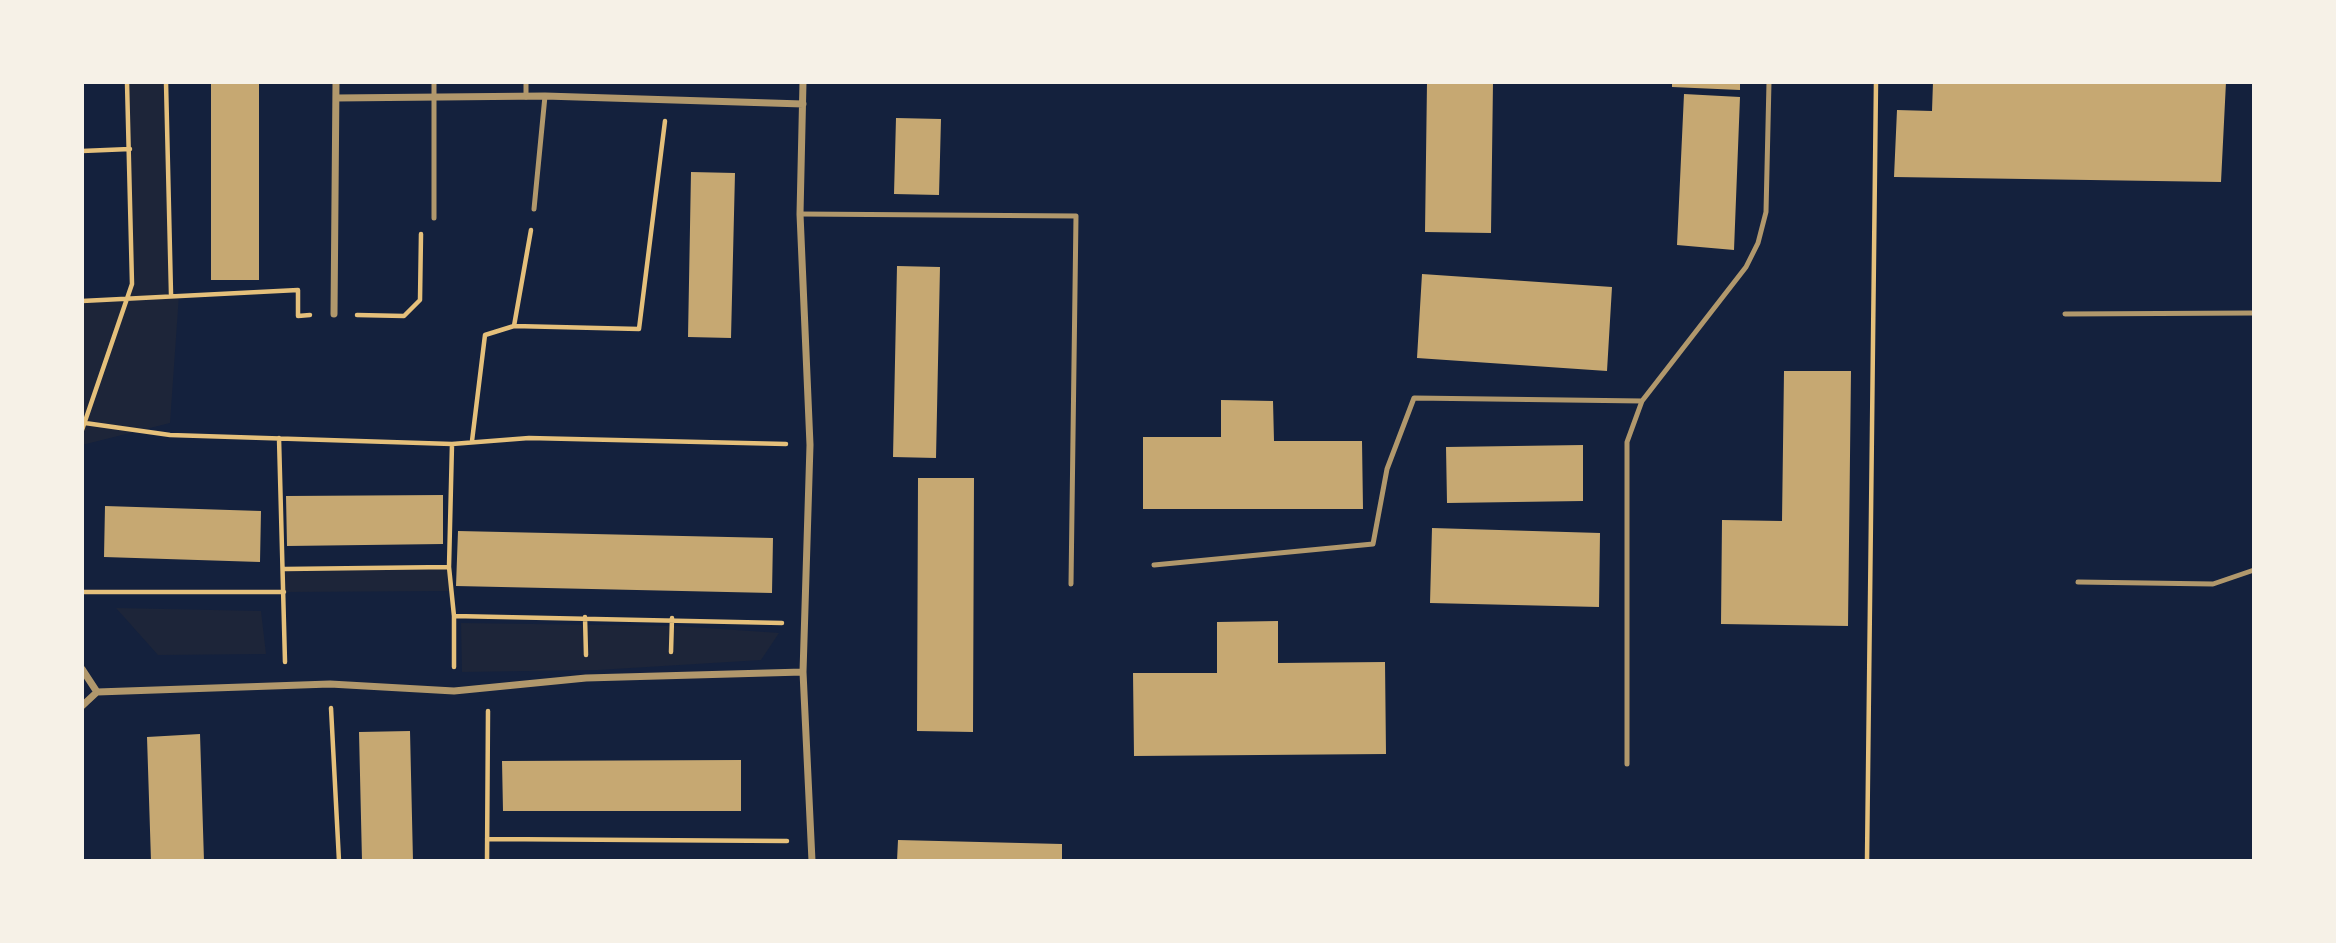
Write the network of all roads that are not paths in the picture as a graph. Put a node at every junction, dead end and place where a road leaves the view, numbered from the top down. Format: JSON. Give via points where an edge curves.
{"nodes":[{"id":1,"x":336,"y":82,"type":"edge"},
{"id":2,"x":433,"y":82,"type":"edge"},
{"id":3,"x":526,"y":82,"type":"edge"},
{"id":4,"x":803,"y":82,"type":"edge"},
{"id":5,"x":1769,"y":82,"type":"edge"},
{"id":6,"x":544,"y":96,"type":"junction"},
{"id":7,"x":526,"y":97,"type":"junction"},
{"id":8,"x":337,"y":98,"type":"junction"},
{"id":9,"x":434,"y":99,"type":"junction"},
{"id":10,"x":803,"y":104,"type":"junction"},
{"id":11,"x":534,"y":209,"type":"road end"},
{"id":12,"x":800,"y":214,"type":"junction"},
{"id":13,"x":434,"y":218,"type":"road end"},
{"id":14,"x":2254,"y":313,"type":"edge"},
{"id":15,"x":334,"y":314,"type":"road end"},
{"id":16,"x":2064,"y":314,"type":"dead end"},
{"id":17,"x":1642,"y":401,"type":"junction"},
{"id":18,"x":1154,"y":565,"type":"dead end"},
{"id":19,"x":2254,"y":570,"type":"edge"},
{"id":20,"x":2078,"y":582,"type":"dead end"},
{"id":21,"x":1071,"y":584,"type":"dead end"},
{"id":22,"x":82,"y":669,"type":"edge"},
{"id":23,"x":803,"y":672,"type":"junction"},
{"id":24,"x":97,"y":692,"type":"junction"},
{"id":25,"x":82,"y":706,"type":"edge"},
{"id":26,"x":1627,"y":764,"type":"dead end"},
{"id":27,"x":812,"y":861,"type":"edge"}],
"edges":[{"from":1,"to":8,"type":"street"},
{"from":2,"to":9,"type":"lane"},
{"from":3,"to":7,"type":"lane"},
{"from":4,"to":10,"type":"street"},
{"from":5,"to":17,"type":"lane","via":[[1766,212],[1758,243],[1746,267]]},
{"from":6,"to":7,"type":"street"},
{"from":6,"to":10,"type":"street"},
{"from":6,"to":11,"type":"lane"},
{"from":7,"to":9,"type":"street"},
{"from":8,"to":9,"type":"street"},
{"from":8,"to":15,"type":"street"},
{"from":9,"to":13,"type":"lane"},
{"from":10,"to":12,"type":"street"},
{"from":12,"to":21,"type":"lane","via":[[1076,216]]},
{"from":12,"to":23,"type":"street","via":[[810,445]]},
{"from":14,"to":16,"type":"lane"},
{"from":17,"to":18,"type":"lane","via":[[1414,398],[1387,469],[1373,544]]},
{"from":17,"to":26,"type":"lane","via":[[1628,442]]},
{"from":19,"to":20,"type":"lane","via":[[2213,584]]},
{"from":22,"to":24,"type":"street"},
{"from":23,"to":24,"type":"street","via":[[586,678],[454,691],[285,684]]},
{"from":23,"to":27,"type":"street"},
{"from":24,"to":25,"type":"street"}]}
